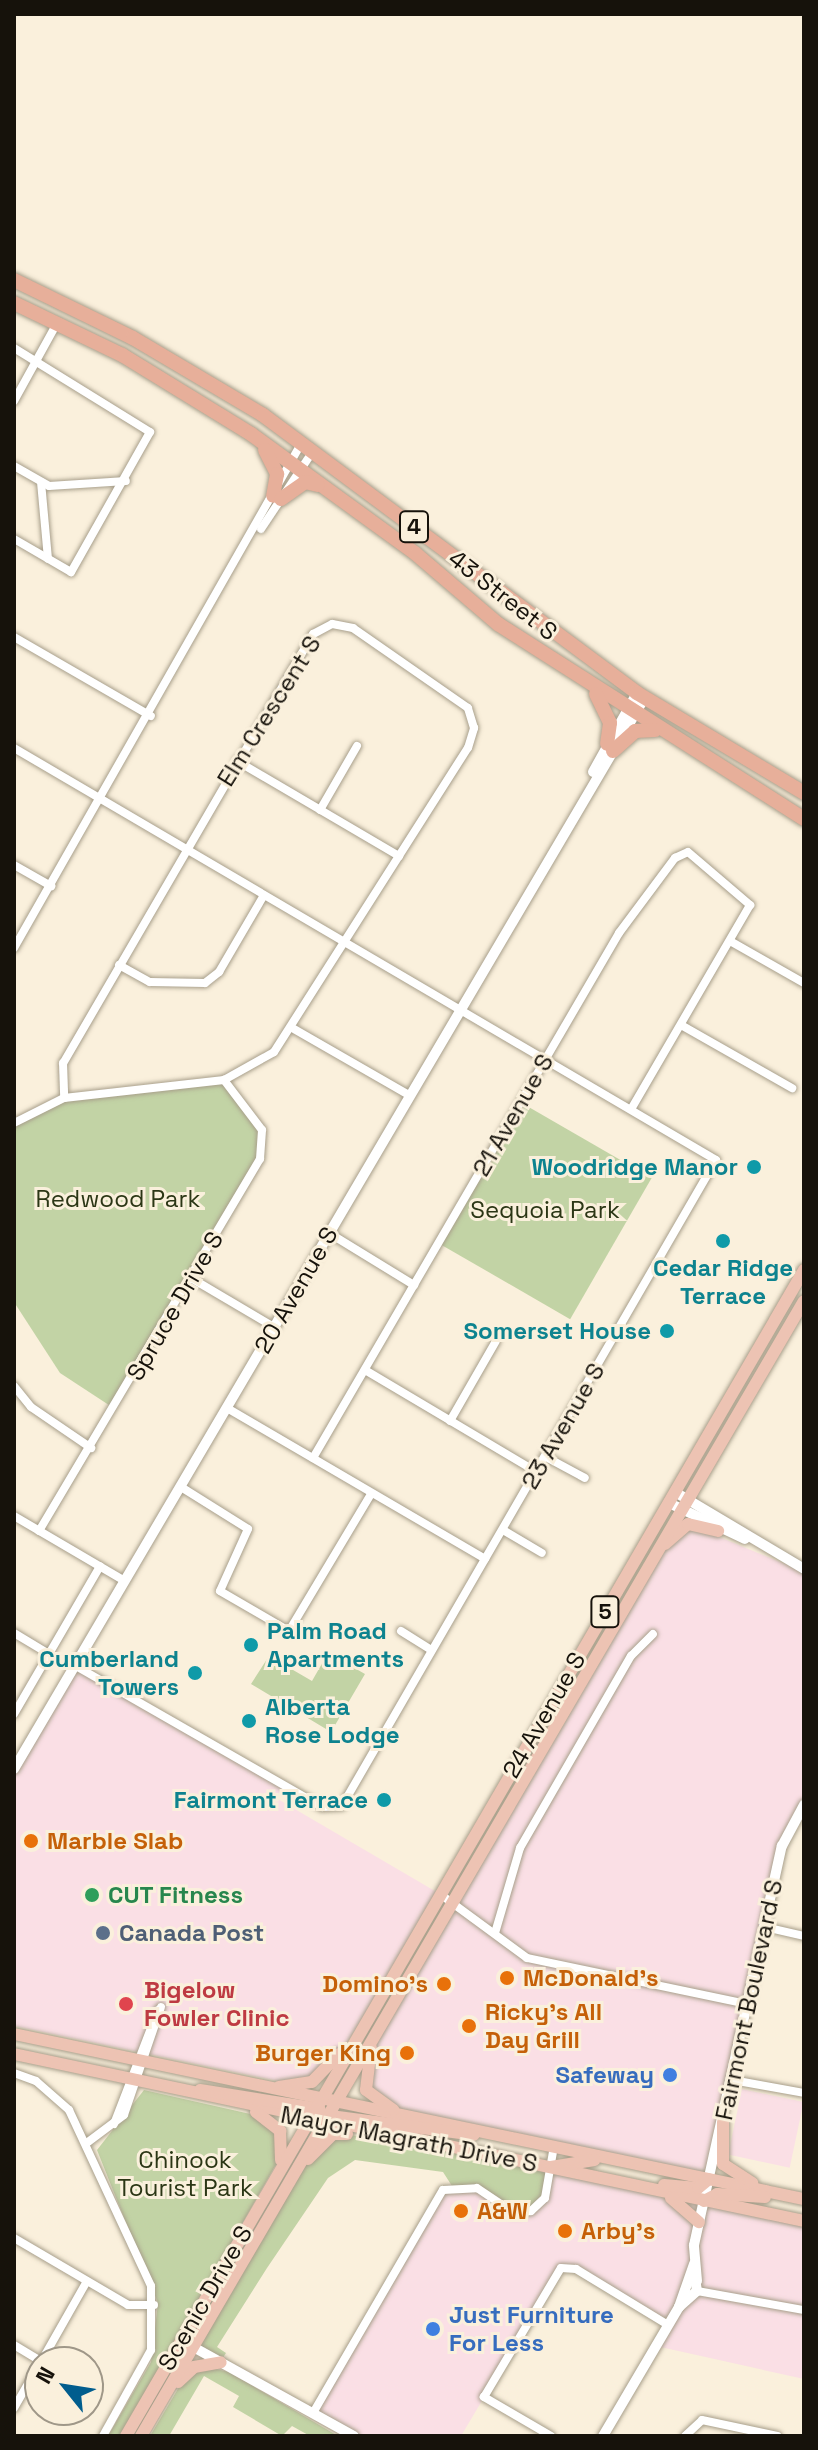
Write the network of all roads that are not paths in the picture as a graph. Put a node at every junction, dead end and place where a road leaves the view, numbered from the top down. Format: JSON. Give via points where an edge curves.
{"nodes":[{"id":1,"x":14,"y":280,"type":"edge"},
{"id":2,"x":14,"y":303,"type":"edge"},
{"id":3,"x":57,"y":323,"type":"junction"},
{"id":4,"x":14,"y":348,"type":"edge"},
{"id":5,"x":36,"y":361,"type":"junction"},
{"id":6,"x":14,"y":401,"type":"edge"},
{"id":7,"x":251,"y":434,"type":"junction"},
{"id":8,"x":308,"y":447,"type":"junction"},
{"id":9,"x":14,"y":466,"type":"edge"},
{"id":10,"x":296,"y":466,"type":"junction"},
{"id":11,"x":126,"y":481,"type":"junction"},
{"id":12,"x":41,"y":482,"type":"junction"},
{"id":13,"x":331,"y":489,"type":"junction"},
{"id":14,"x":277,"y":497,"type":"junction"},
{"id":15,"x":14,"y":539,"type":"edge"},
{"id":16,"x":48,"y":559,"type":"junction"},
{"id":17,"x":14,"y":637,"type":"edge"},
{"id":18,"x":591,"y":688,"type":"junction"},
{"id":19,"x":641,"y":695,"type":"junction"},
{"id":20,"x":630,"y":714,"type":"junction"},
{"id":21,"x":151,"y":716,"type":"junction"},
{"id":22,"x":655,"y":730,"type":"junction"},
{"id":23,"x":357,"y":746,"type":"dead end"},
{"id":24,"x":14,"y":748,"type":"edge"},
{"id":25,"x":610,"y":748,"type":"junction"},
{"id":26,"x":237,"y":761,"type":"junction"},
{"id":27,"x":804,"y":793,"type":"edge"},
{"id":28,"x":102,"y":800,"type":"junction"},
{"id":29,"x":320,"y":810,"type":"junction"},
{"id":30,"x":804,"y":819,"type":"edge"},
{"id":31,"x":187,"y":848,"type":"junction"},
{"id":32,"x":399,"y":856,"type":"junction"},
{"id":33,"x":14,"y":865,"type":"edge"},
{"id":34,"x":51,"y":886,"type":"junction"},
{"id":35,"x":264,"y":895,"type":"junction"},
{"id":36,"x":730,"y":941,"type":"junction"},
{"id":37,"x":344,"y":942,"type":"junction"},
{"id":38,"x":14,"y":948,"type":"edge"},
{"id":39,"x":119,"y":965,"type":"junction"},
{"id":40,"x":804,"y":983,"type":"edge"},
{"id":41,"x":461,"y":1007,"type":"junction"},
{"id":42,"x":681,"y":1025,"type":"junction"},
{"id":43,"x":294,"y":1029,"type":"junction"},
{"id":44,"x":545,"y":1059,"type":"junction"},
{"id":45,"x":224,"y":1080,"type":"junction"},
{"id":46,"x":792,"y":1088,"type":"dead end"},
{"id":47,"x":409,"y":1095,"type":"junction"},
{"id":48,"x":64,"y":1098,"type":"junction"},
{"id":49,"x":632,"y":1108,"type":"junction"},
{"id":50,"x":14,"y":1123,"type":"edge"},
{"id":51,"x":329,"y":1233,"type":"junction"},
{"id":52,"x":804,"y":1270,"type":"edge"},
{"id":53,"x":191,"y":1278,"type":"junction"},
{"id":54,"x":414,"y":1285,"type":"junction"},
{"id":55,"x":804,"y":1301,"type":"edge"},
{"id":56,"x":274,"y":1327,"type":"junction"},
{"id":57,"x":496,"y":1341,"type":"dead end"},
{"id":58,"x":365,"y":1370,"type":"junction"},
{"id":59,"x":14,"y":1386,"type":"edge"},
{"id":60,"x":227,"y":1408,"type":"junction"},
{"id":61,"x":450,"y":1421,"type":"junction"},
{"id":62,"x":91,"y":1448,"type":"junction"},
{"id":63,"x":546,"y":1457,"type":"junction"},
{"id":64,"x":313,"y":1458,"type":"junction"},
{"id":65,"x":537,"y":1472,"type":"junction"},
{"id":66,"x":585,"y":1478,"type":"dead end"},
{"id":67,"x":181,"y":1487,"type":"junction"},
{"id":68,"x":371,"y":1494,"type":"junction"},
{"id":69,"x":677,"y":1501,"type":"junction"},
{"id":70,"x":14,"y":1516,"type":"edge"},
{"id":71,"x":503,"y":1530,"type":"junction"},
{"id":72,"x":39,"y":1531,"type":"junction"},
{"id":73,"x":718,"y":1531,"type":"junction"},
{"id":74,"x":745,"y":1539,"type":"junction"},
{"id":75,"x":542,"y":1553,"type":"dead end"},
{"id":76,"x":485,"y":1559,"type":"junction"},
{"id":77,"x":649,"y":1561,"type":"junction"},
{"id":78,"x":100,"y":1566,"type":"junction"},
{"id":79,"x":804,"y":1569,"type":"edge"},
{"id":80,"x":123,"y":1580,"type":"junction"},
{"id":81,"x":401,"y":1631,"type":"dead end"},
{"id":82,"x":14,"y":1633,"type":"edge"},
{"id":83,"x":653,"y":1634,"type":"dead end"},
{"id":84,"x":432,"y":1650,"type":"junction"},
{"id":85,"x":49,"y":1654,"type":"junction"},
{"id":86,"x":74,"y":1665,"type":"junction"},
{"id":87,"x":14,"y":1714,"type":"edge"},
{"id":88,"x":14,"y":1769,"type":"edge"},
{"id":89,"x":804,"y":1805,"type":"edge"},
{"id":90,"x":440,"y":1894,"type":"junction"},
{"id":91,"x":453,"y":1902,"type":"junction"},
{"id":92,"x":765,"y":1927,"type":"junction"},
{"id":93,"x":495,"y":1933,"type":"junction"},
{"id":94,"x":804,"y":1936,"type":"edge"},
{"id":95,"x":405,"y":1955,"type":"junction"},
{"id":96,"x":747,"y":2004,"type":"junction"},
{"id":97,"x":14,"y":2034,"type":"edge"},
{"id":98,"x":374,"y":2036,"type":"junction"},
{"id":99,"x":14,"y":2054,"type":"edge"},
{"id":100,"x":140,"y":2062,"type":"junction"},
{"id":101,"x":14,"y":2073,"type":"edge"},
{"id":102,"x":204,"y":2076,"type":"junction"},
{"id":103,"x":732,"y":2080,"type":"junction"},
{"id":104,"x":133,"y":2081,"type":"junction"},
{"id":105,"x":179,"y":2090,"type":"junction"},
{"id":106,"x":804,"y":2093,"type":"edge"},
{"id":107,"x":194,"y":2094,"type":"junction"},
{"id":108,"x":321,"y":2112,"type":"junction"},
{"id":109,"x":423,"y":2121,"type":"junction"},
{"id":110,"x":723,"y":2122,"type":"junction"},
{"id":111,"x":490,"y":2134,"type":"junction"},
{"id":112,"x":88,"y":2142,"type":"junction"},
{"id":113,"x":417,"y":2142,"type":"junction"},
{"id":114,"x":554,"y":2146,"type":"junction"},
{"id":115,"x":613,"y":2159,"type":"junction"},
{"id":116,"x":551,"y":2167,"type":"junction"},
{"id":117,"x":709,"y":2179,"type":"junction"},
{"id":118,"x":609,"y":2180,"type":"junction"},
{"id":119,"x":642,"y":2187,"type":"junction"},
{"id":120,"x":269,"y":2188,"type":"junction"},
{"id":121,"x":773,"y":2192,"type":"junction"},
{"id":122,"x":804,"y":2200,"type":"edge"},
{"id":123,"x":704,"y":2201,"type":"junction"},
{"id":124,"x":804,"y":2221,"type":"edge"},
{"id":125,"x":699,"y":2222,"type":"junction"},
{"id":126,"x":264,"y":2224,"type":"junction"},
{"id":127,"x":14,"y":2238,"type":"edge"},
{"id":128,"x":87,"y":2281,"type":"junction"},
{"id":129,"x":695,"y":2287,"type":"junction"},
{"id":130,"x":154,"y":2305,"type":"junction"},
{"id":131,"x":804,"y":2310,"type":"edge"},
{"id":132,"x":668,"y":2325,"type":"junction"},
{"id":133,"x":187,"y":2343,"type":"junction"},
{"id":134,"x":50,"y":2346,"type":"edge"},
{"id":135,"x":221,"y":2362,"type":"junction"},
{"id":136,"x":162,"y":2398,"type":"junction"},
{"id":137,"x":313,"y":2413,"type":"junction"},
{"id":138,"x":103,"y":2436,"type":"edge"},
{"id":139,"x":126,"y":2436,"type":"edge"},
{"id":140,"x":141,"y":2436,"type":"edge"},
{"id":141,"x":354,"y":2436,"type":"edge"},
{"id":142,"x":551,"y":2436,"type":"edge"},
{"id":143,"x":603,"y":2436,"type":"edge"},
{"id":144,"x":685,"y":2436,"type":"edge"},
{"id":145,"x":777,"y":2436,"type":"edge"}],
"edges":[{"from":1,"to":8,"type":"highway","name":"43 Street S","number":"4","via":[[133,338]]},
{"from":2,"to":3,"type":"highway","name":"43 Street S","number":"4"},
{"from":3,"to":5,"type":"street"},
{"from":3,"to":7,"type":"highway","name":"43 Street S","number":"4"},
{"from":4,"to":5,"type":"street"},
{"from":5,"to":6,"type":"street"},
{"from":5,"to":11,"type":"street","via":[[150,432]]},
{"from":7,"to":10,"type":"highway","name":"43 Street S","number":"4"},
{"from":7,"to":14,"type":"highway","via":[[275,466]]},
{"from":8,"to":10,"type":"street"},
{"from":8,"to":10,"type":"street"},
{"from":8,"to":19,"type":"highway","name":"43 Street S","number":"4"},
{"from":9,"to":12,"type":"street"},
{"from":10,"to":13,"type":"highway","name":"43 Street S","number":"4"},
{"from":10,"to":14,"type":"street"},
{"from":11,"to":12,"type":"street"},
{"from":11,"to":16,"type":"street","via":[[71,572]]},
{"from":12,"to":16,"type":"street"},
{"from":13,"to":14,"type":"highway","via":[[305,482]]},
{"from":13,"to":18,"type":"highway","name":"43 Street S","number":"4","via":[[498,624]]},
{"from":14,"to":21,"type":"street"},
{"from":15,"to":16,"type":"street"},
{"from":17,"to":21,"type":"street"},
{"from":18,"to":20,"type":"highway","name":"43 Street S","number":"4"},
{"from":18,"to":25,"type":"highway","via":[[610,723]]},
{"from":19,"to":20,"type":"street","name":"20 Avenue S"},
{"from":19,"to":27,"type":"highway","name":"43 Street S","number":"4"},
{"from":20,"to":22,"type":"highway","name":"43 Street S","number":"4"},
{"from":20,"to":25,"type":"street","name":"20 Avenue S"},
{"from":21,"to":28,"type":"street"},
{"from":22,"to":25,"type":"highway","via":[[635,731]]},
{"from":22,"to":30,"type":"highway","name":"43 Street S","number":"4"},
{"from":23,"to":29,"type":"street"},
{"from":24,"to":28,"type":"street"},
{"from":25,"to":41,"type":"street","name":"20 Avenue S"},
{"from":26,"to":29,"type":"street"},
{"from":26,"to":31,"type":"street","name":"Elm Crescent S"},
{"from":26,"to":32,"type":"street","name":"Elm Crescent S","via":[[313,634],[332,624],[353,628],[460,700],[473,717],[468,748]]},
{"from":28,"to":31,"type":"street"},
{"from":28,"to":34,"type":"street"},
{"from":29,"to":32,"type":"street"},
{"from":31,"to":35,"type":"street"},
{"from":31,"to":39,"type":"street","name":"Elm Crescent S"},
{"from":32,"to":37,"type":"street","name":"Elm Crescent S"},
{"from":33,"to":34,"type":"street"},
{"from":34,"to":38,"type":"street"},
{"from":35,"to":37,"type":"street"},
{"from":35,"to":39,"type":"street","via":[[219,972],[205,983],[150,982]]},
{"from":36,"to":40,"type":"street"},
{"from":36,"to":42,"type":"street"},
{"from":36,"to":44,"type":"street","name":"21 Avenue S","via":[[749,900],[682,852],[619,933]]},
{"from":37,"to":41,"type":"street"},
{"from":37,"to":43,"type":"street","name":"Elm Crescent S"},
{"from":39,"to":48,"type":"street","name":"Elm Crescent S","via":[[63,1063]]},
{"from":41,"to":44,"type":"street"},
{"from":41,"to":47,"type":"street","name":"20 Avenue S"},
{"from":42,"to":46,"type":"street"},
{"from":42,"to":49,"type":"street"},
{"from":43,"to":45,"type":"street","name":"Elm Crescent S","via":[[261,1062]]},
{"from":43,"to":47,"type":"street"},
{"from":44,"to":49,"type":"street"},
{"from":44,"to":54,"type":"street","name":"21 Avenue S"},
{"from":45,"to":48,"type":"street","name":"Elm Crescent S"},
{"from":45,"to":53,"type":"street","name":"Spruce Drive S","via":[[262,1130],[264,1150]]},
{"from":47,"to":51,"type":"street","name":"20 Avenue S"},
{"from":48,"to":50,"type":"street"},
{"from":49,"to":63,"type":"street","name":"23 Avenue S","via":[[716,1160]]},
{"from":51,"to":54,"type":"street"},
{"from":51,"to":56,"type":"street","name":"20 Avenue S"},
{"from":52,"to":69,"type":"main road","name":"24 Avenue S","number":"5"},
{"from":53,"to":56,"type":"street"},
{"from":53,"to":62,"type":"street","name":"Spruce Drive S"},
{"from":54,"to":58,"type":"street","name":"21 Avenue S"},
{"from":55,"to":69,"type":"main road","name":"24 Avenue S","number":"5"},
{"from":56,"to":60,"type":"street","name":"20 Avenue S"},
{"from":57,"to":61,"type":"street"},
{"from":58,"to":61,"type":"street"},
{"from":58,"to":64,"type":"street","name":"21 Avenue S"},
{"from":59,"to":62,"type":"street","via":[[41,1415]]},
{"from":60,"to":64,"type":"street"},
{"from":60,"to":67,"type":"street","name":"20 Avenue S"},
{"from":61,"to":65,"type":"street"},
{"from":62,"to":72,"type":"street","name":"Spruce Drive S"},
{"from":63,"to":65,"type":"street","name":"23 Avenue S"},
{"from":63,"to":66,"type":"street"},
{"from":64,"to":68,"type":"street"},
{"from":65,"to":71,"type":"street","name":"23 Avenue S"},
{"from":67,"to":68,"type":"street","via":[[248,1529],[220,1591],[289,1631]]},
{"from":67,"to":80,"type":"street","name":"20 Avenue S"},
{"from":68,"to":76,"type":"street"},
{"from":69,"to":73,"type":"street"},
{"from":69,"to":74,"type":"street"},
{"from":69,"to":77,"type":"main road","name":"24 Avenue S","number":"5"},
{"from":69,"to":90,"type":"main road","name":"24 Avenue S","number":"5"},
{"from":70,"to":72,"type":"street"},
{"from":71,"to":75,"type":"street"},
{"from":71,"to":76,"type":"street","name":"23 Avenue S"},
{"from":72,"to":78,"type":"street"},
{"from":73,"to":74,"type":"street"},
{"from":73,"to":77,"type":"main road","via":[[688,1524]]},
{"from":74,"to":79,"type":"street"},
{"from":76,"to":84,"type":"street","name":"23 Avenue S"},
{"from":77,"to":91,"type":"main road","name":"24 Avenue S","number":"5"},
{"from":78,"to":80,"type":"street"},
{"from":78,"to":85,"type":"street"},
{"from":80,"to":86,"type":"street","name":"20 Avenue S"},
{"from":81,"to":84,"type":"street"},
{"from":82,"to":85,"type":"street"},
{"from":83,"to":93,"type":"street","via":[[631,1656],[520,1848]]},
{"from":84,"to":86,"type":"street","name":"23 Avenue S","via":[[337,1810]]},
{"from":85,"to":87,"type":"street"},
{"from":86,"to":88,"type":"street","name":"20 Avenue S"},
{"from":89,"to":92,"type":"street","name":"Fairmont Boulevard S","via":[[783,1840]]},
{"from":90,"to":91,"type":"street"},
{"from":90,"to":95,"type":"main road","name":"24 Avenue S","number":"5"},
{"from":91,"to":93,"type":"street"},
{"from":91,"to":98,"type":"main road","name":"24 Avenue S","number":"5"},
{"from":92,"to":94,"type":"street"},
{"from":92,"to":96,"type":"street","name":"Fairmont Boulevard S"},
{"from":93,"to":96,"type":"street","via":[[527,1958]]},
{"from":95,"to":102,"type":"main road","via":[[334,2061],[312,2082],[273,2087]]},
{"from":95,"to":108,"type":"main road","name":"24 Avenue S","number":"5"},
{"from":96,"to":103,"type":"street","name":"Fairmont Boulevard S"},
{"from":97,"to":100,"type":"main road","name":"Mayor Magrath Drive S"},
{"from":98,"to":108,"type":"main road","name":"24 Avenue S","number":"5"},
{"from":98,"to":109,"type":"main road","via":[[366,2090],[381,2105]]},
{"from":99,"to":104,"type":"main road","name":"Mayor Magrath Drive S"},
{"from":100,"to":100,"type":"street","via":[[161,2007]]},
{"from":100,"to":102,"type":"main road","name":"Mayor Magrath Drive S"},
{"from":100,"to":104,"type":"street"},
{"from":101,"to":112,"type":"street","via":[[54,2093]]},
{"from":102,"to":108,"type":"main road","name":"Mayor Magrath Drive S"},
{"from":103,"to":106,"type":"street"},
{"from":103,"to":110,"type":"street","name":"Fairmont Boulevard S"},
{"from":104,"to":105,"type":"main road","name":"Mayor Magrath Drive S"},
{"from":104,"to":112,"type":"street","via":[[114,2124]]},
{"from":105,"to":107,"type":"main road","name":"Mayor Magrath Drive S"},
{"from":105,"to":108,"type":"main road","via":[[224,2090]]},
{"from":107,"to":108,"type":"main road","name":"Mayor Magrath Drive S"},
{"from":107,"to":120,"type":"main road","via":[[274,2122],[284,2147]]},
{"from":108,"to":109,"type":"main road","name":"Mayor Magrath Drive S"},
{"from":108,"to":111,"type":"main road","via":[[454,2137]]},
{"from":108,"to":113,"type":"main road","name":"Mayor Magrath Drive S"},
{"from":108,"to":120,"type":"main road","name":"Scenic Drive S"},
{"from":108,"to":126,"type":"main road","name":"Scenic Drive S"},
{"from":109,"to":111,"type":"main road","name":"Mayor Magrath Drive S"},
{"from":110,"to":117,"type":"street","name":"Fairmont Boulevard S"},
{"from":110,"to":121,"type":"main road","via":[[725,2167]]},
{"from":111,"to":114,"type":"main road","name":"Mayor Magrath Drive S"},
{"from":112,"to":130,"type":"street"},
{"from":113,"to":116,"type":"main road","name":"Mayor Magrath Drive S"},
{"from":113,"to":126,"type":"main road","via":[[333,2134]]},
{"from":114,"to":115,"type":"main road","name":"Mayor Magrath Drive S"},
{"from":114,"to":116,"type":"street"},
{"from":115,"to":116,"type":"main road"},
{"from":115,"to":117,"type":"main road","name":"Mayor Magrath Drive S"},
{"from":116,"to":118,"type":"main road","name":"Mayor Magrath Drive S"},
{"from":116,"to":137,"type":"street","via":[[545,2198],[524,2213],[506,2209],[487,2190],[443,2190]]},
{"from":117,"to":118,"type":"main road","via":[[698,2188]]},
{"from":117,"to":121,"type":"main road","name":"Mayor Magrath Drive S"},
{"from":117,"to":123,"type":"street","name":"Fairmont Boulevard S"},
{"from":118,"to":119,"type":"main road","name":"Mayor Magrath Drive S"},
{"from":119,"to":123,"type":"main road","name":"Mayor Magrath Drive S"},
{"from":119,"to":125,"type":"main road","via":[[683,2203]]},
{"from":120,"to":133,"type":"main road","name":"Scenic Drive S"},
{"from":121,"to":122,"type":"main road","name":"Mayor Magrath Drive S"},
{"from":122,"to":123,"type":"main road","via":[[717,2194]]},
{"from":123,"to":124,"type":"main road","name":"Mayor Magrath Drive S"},
{"from":123,"to":125,"type":"street","name":"Fairmont Boulevard S"},
{"from":125,"to":129,"type":"street","name":"Fairmont Boulevard S"},
{"from":126,"to":133,"type":"main road","name":"Scenic Drive S"},
{"from":127,"to":128,"type":"street"},
{"from":128,"to":130,"type":"street","via":[[128,2305]]},
{"from":128,"to":134,"type":"street"},
{"from":129,"to":131,"type":"street"},
{"from":129,"to":132,"type":"street","name":"Fairmont Boulevard S"},
{"from":130,"to":138,"type":"street","name":"Scenic Drive S","via":[[151,2350]]},
{"from":132,"to":142,"type":"street","via":[[576,2269],[559,2271],[484,2397]]},
{"from":132,"to":143,"type":"street","name":"Fairmont Boulevard S"},
{"from":133,"to":135,"type":"street"},
{"from":133,"to":136,"type":"main road","name":"Scenic Drive S"},
{"from":133,"to":139,"type":"main road","name":"Scenic Drive S"},
{"from":135,"to":136,"type":"main road","via":[[191,2369]]},
{"from":135,"to":137,"type":"street"},
{"from":136,"to":140,"type":"main road","name":"Scenic Drive S"},
{"from":137,"to":141,"type":"street"},
{"from":144,"to":145,"type":"street","via":[[695,2423]]}]}
